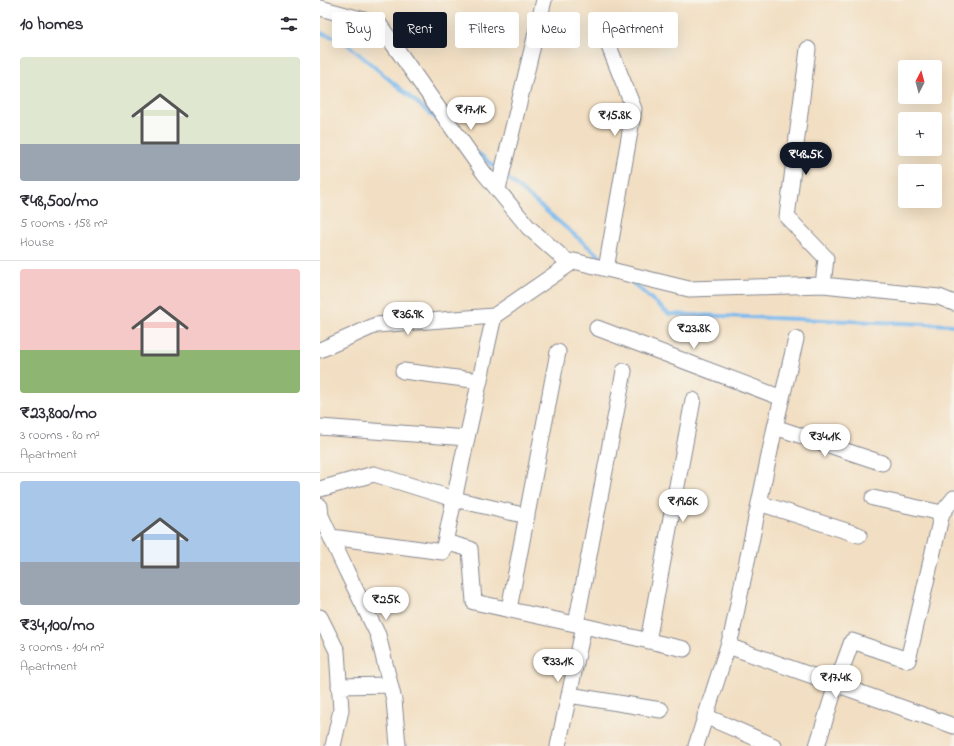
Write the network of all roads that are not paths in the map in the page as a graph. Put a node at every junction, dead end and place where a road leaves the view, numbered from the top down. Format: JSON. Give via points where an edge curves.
{"nodes":[{"id":1,"x":544,"y":0,"type":"edge"},
{"id":2,"x":320,"y":8,"type":"edge"},
{"id":3,"x":610,"y":48,"type":"edge"},
{"id":4,"x":808,"y":49,"type":"dead end"},
{"id":5,"x":498,"y":189,"type":"junction"},
{"id":6,"x":570,"y":264,"type":"junction"},
{"id":7,"x":606,"y":268,"type":"junction"},
{"id":8,"x":823,"y":286,"type":"junction"},
{"id":9,"x":954,"y":303,"type":"edge"},
{"id":10,"x":494,"y":316,"type":"junction"},
{"id":11,"x":597,"y":328,"type":"dead end"},
{"id":12,"x":796,"y":339,"type":"dead end"},
{"id":13,"x":320,"y":350,"type":"edge"},
{"id":14,"x":558,"y":352,"type":"dead end"},
{"id":15,"x":403,"y":371,"type":"dead end"},
{"id":16,"x":624,"y":371,"type":"dead end"},
{"id":17,"x":480,"y":381,"type":"junction"},
{"id":18,"x":782,"y":398,"type":"junction"},
{"id":19,"x":693,"y":400,"type":"dead end"},
{"id":20,"x":320,"y":427,"type":"edge"},
{"id":21,"x":776,"y":427,"type":"junction"},
{"id":22,"x":467,"y":438,"type":"junction"},
{"id":23,"x":882,"y":463,"type":"dead end"},
{"id":24,"x":320,"y":489,"type":"edge"},
{"id":25,"x":873,"y":498,"type":"dead end"},
{"id":26,"x":954,"y":498,"type":"edge"},
{"id":27,"x":454,"y":499,"type":"junction"},
{"id":28,"x":759,"y":503,"type":"junction"},
{"id":29,"x":320,"y":506,"type":"edge"},
{"id":30,"x":942,"y":513,"type":"junction"},
{"id":31,"x":527,"y":516,"type":"junction"},
{"id":32,"x":860,"y":535,"type":"dead end"},
{"id":33,"x":331,"y":538,"type":"junction"},
{"id":34,"x":445,"y":542,"type":"junction"},
{"id":35,"x":510,"y":609,"type":"junction"},
{"id":36,"x":320,"y":617,"type":"edge"},
{"id":37,"x":580,"y":625,"type":"junction"},
{"id":38,"x":648,"y":641,"type":"junction"},
{"id":39,"x":728,"y":646,"type":"junction"},
{"id":40,"x":684,"y":649,"type":"dead end"},
{"id":41,"x":390,"y":685,"type":"junction"},
{"id":42,"x":836,"y":685,"type":"junction"},
{"id":43,"x":339,"y":686,"type":"junction"},
{"id":44,"x":569,"y":696,"type":"junction"},
{"id":45,"x":661,"y":710,"type":"dead end"},
{"id":46,"x":705,"y":716,"type":"junction"},
{"id":47,"x":954,"y":726,"type":"edge"},
{"id":48,"x":320,"y":744,"type":"edge"},
{"id":49,"x":327,"y":746,"type":"edge"},
{"id":50,"x":333,"y":746,"type":"edge"},
{"id":51,"x":398,"y":746,"type":"edge"},
{"id":52,"x":558,"y":746,"type":"edge"},
{"id":53,"x":696,"y":746,"type":"edge"},
{"id":54,"x":774,"y":746,"type":"edge"},
{"id":55,"x":817,"y":746,"type":"edge"}],
"edges":[{"from":1,"to":5,"type":"street"},
{"from":2,"to":5,"type":"street","via":[[379,24]]},
{"from":3,"to":7,"type":"street","via":[[634,109]]},
{"from":4,"to":8,"type":"street","via":[[787,217],[826,258]]},
{"from":5,"to":6,"type":"street","via":[[528,227]]},
{"from":6,"to":7,"type":"street","via":[[574,261]]},
{"from":6,"to":10,"type":"street"},
{"from":7,"to":8,"type":"street","via":[[688,289]]},
{"from":8,"to":9,"type":"street","via":[[939,297]]},
{"from":10,"to":13,"type":"street","via":[[376,325]]},
{"from":10,"to":17,"type":"street"},
{"from":11,"to":18,"type":"street"},
{"from":12,"to":18,"type":"street"},
{"from":14,"to":31,"type":"street"},
{"from":15,"to":17,"type":"street"},
{"from":16,"to":37,"type":"street"},
{"from":17,"to":22,"type":"street"},
{"from":18,"to":21,"type":"street"},
{"from":19,"to":38,"type":"street"},
{"from":20,"to":22,"type":"street"},
{"from":21,"to":23,"type":"street"},
{"from":21,"to":28,"type":"street"},
{"from":22,"to":27,"type":"street"},
{"from":24,"to":27,"type":"street","via":[[374,474]]},
{"from":25,"to":30,"type":"street"},
{"from":26,"to":30,"type":"street"},
{"from":27,"to":31,"type":"street"},
{"from":27,"to":34,"type":"street"},
{"from":28,"to":32,"type":"street"},
{"from":28,"to":39,"type":"street"},
{"from":29,"to":33,"type":"street","via":[[321,516]]},
{"from":30,"to":42,"type":"street","via":[[908,660],[852,641]]},
{"from":31,"to":35,"type":"street"},
{"from":33,"to":34,"type":"street","via":[[443,552]]},
{"from":33,"to":41,"type":"street","via":[[378,635]]},
{"from":34,"to":35,"type":"street","via":[[470,549],[474,602]]},
{"from":35,"to":37,"type":"street"},
{"from":36,"to":43,"type":"street","via":[[337,651]]},
{"from":37,"to":38,"type":"street"},
{"from":37,"to":44,"type":"street"},
{"from":38,"to":40,"type":"street"},
{"from":39,"to":42,"type":"street"},
{"from":39,"to":46,"type":"street"},
{"from":41,"to":43,"type":"street"},
{"from":41,"to":51,"type":"street","via":[[394,700]]},
{"from":42,"to":47,"type":"street"},
{"from":42,"to":55,"type":"street"},
{"from":43,"to":50,"type":"street","via":[[341,710]]},
{"from":44,"to":45,"type":"street"},
{"from":44,"to":52,"type":"street"},
{"from":46,"to":53,"type":"street"},
{"from":46,"to":54,"type":"street"},
{"from":48,"to":49,"type":"street"}]}
